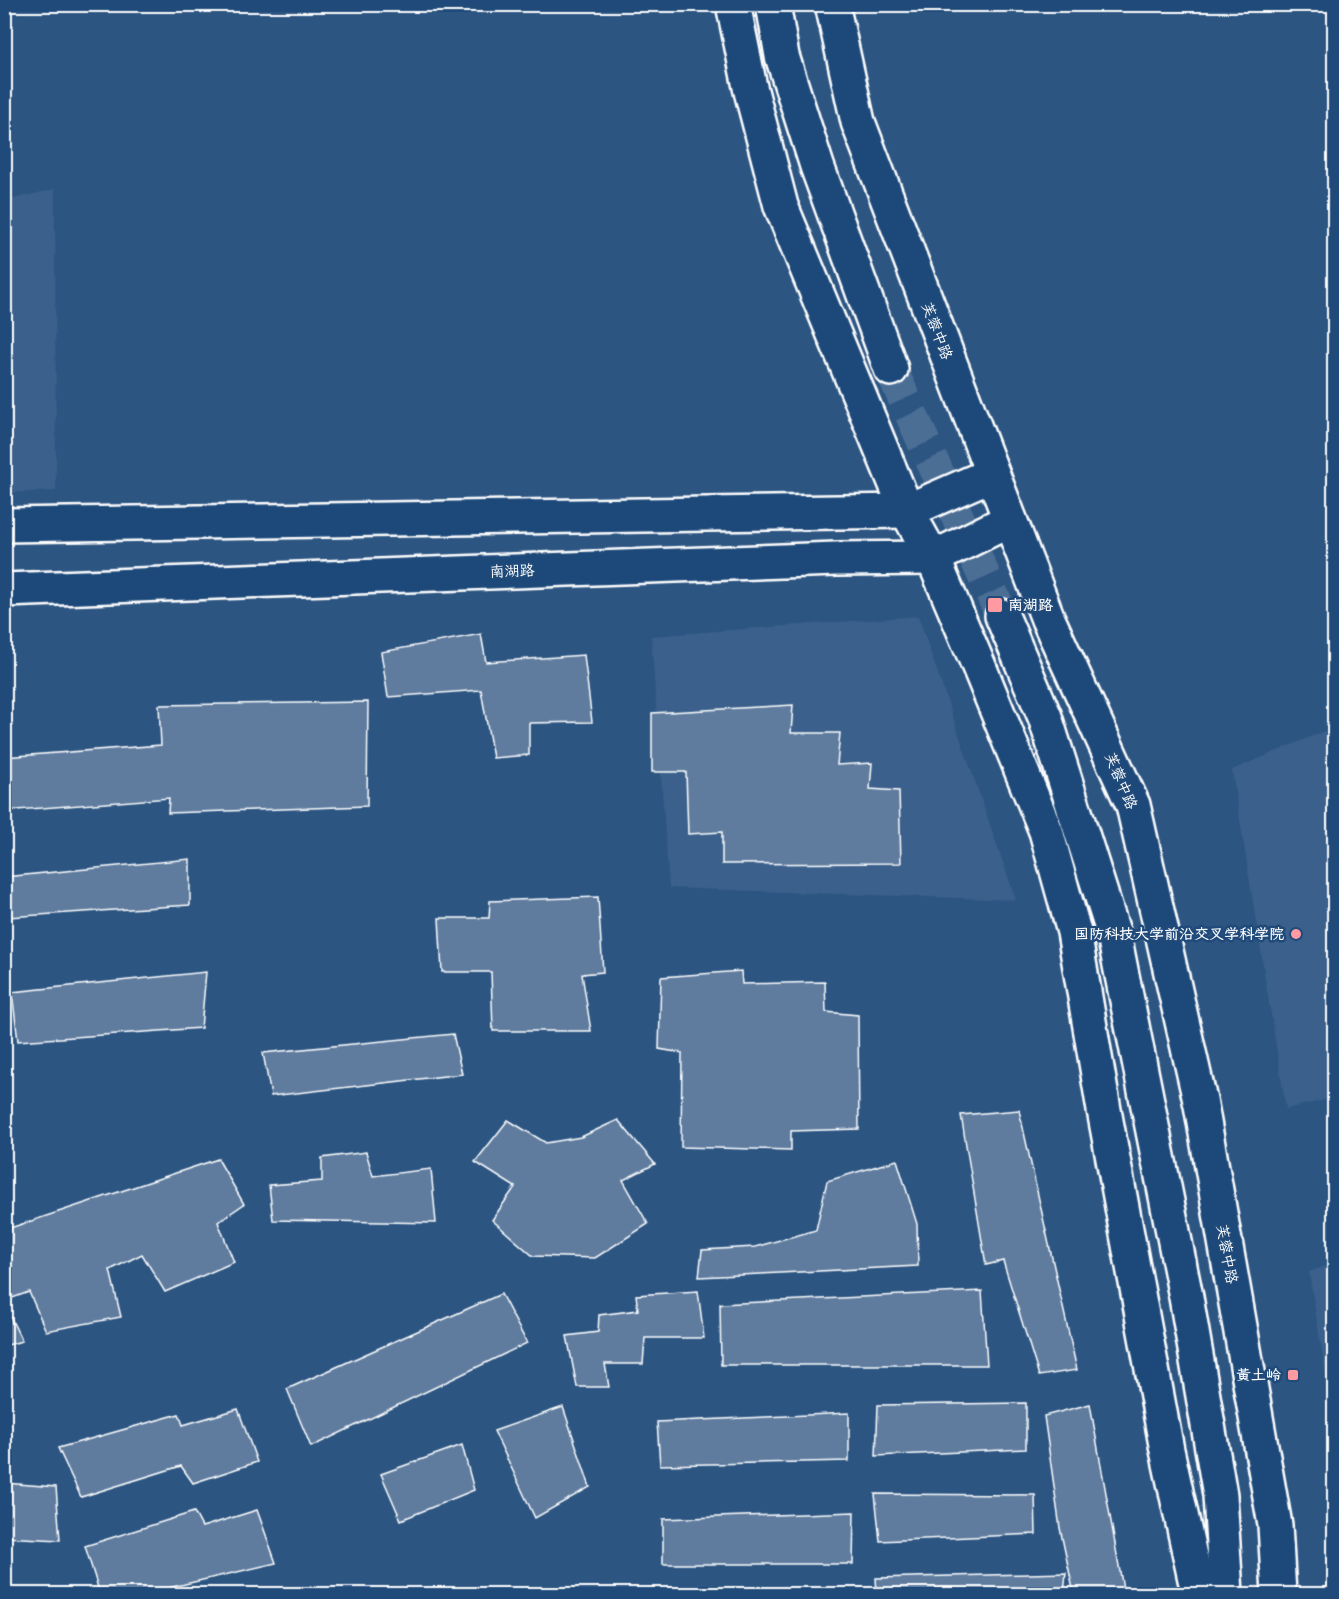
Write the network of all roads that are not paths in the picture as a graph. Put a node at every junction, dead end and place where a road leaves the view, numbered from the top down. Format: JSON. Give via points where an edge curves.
{"nodes":[{"id":1,"x":733,"y":4,"type":"edge"},
{"id":2,"x":773,"y":4,"type":"edge"},
{"id":3,"x":832,"y":4,"type":"edge"},
{"id":4,"x":891,"y":369,"type":"tunnel mouth"},
{"id":5,"x":992,"y":474,"type":"junction"},
{"id":6,"x":907,"y":511,"type":"junction"},
{"id":7,"x":1010,"y":520,"type":"junction"},
{"id":8,"x":4,"y":525,"type":"edge"},
{"id":9,"x":933,"y":558,"type":"junction"},
{"id":10,"x":4,"y":590,"type":"edge"},
{"id":11,"x":1002,"y":616,"type":"tunnel mouth"},
{"id":12,"x":1202,"y":1594,"type":"edge"},
{"id":13,"x":1226,"y":1594,"type":"edge"},
{"id":14,"x":1279,"y":1594,"type":"edge"}],
"edges":[{"from":1,"to":6,"type":"main road","via":[[781,206]]},
{"from":2,"to":4,"type":"main road","via":[[782,56],[813,155]]},
{"from":3,"to":5,"type":"main road","name":"芙蓉中路","via":[[858,122]]},
{"from":5,"to":6,"type":"main road"},
{"from":5,"to":7,"type":"main road","name":"芙蓉中路"},
{"from":6,"to":8,"type":"main road"},
{"from":6,"to":9,"type":"main road"},
{"from":7,"to":9,"type":"main road","name":"南湖路"},
{"from":7,"to":14,"type":"main road","name":"芙蓉中路","via":[[1048,619],[1133,806],[1201,1106],[1275,1525]]},
{"from":9,"to":10,"type":"main road","name":"南湖路"},
{"from":9,"to":12,"type":"main road","via":[[1046,831],[1074,932],[1167,1450],[1195,1579]]},
{"from":11,"to":13,"type":"main road","via":[[1045,717],[1114,935],[1186,1296],[1220,1495]]}]}
